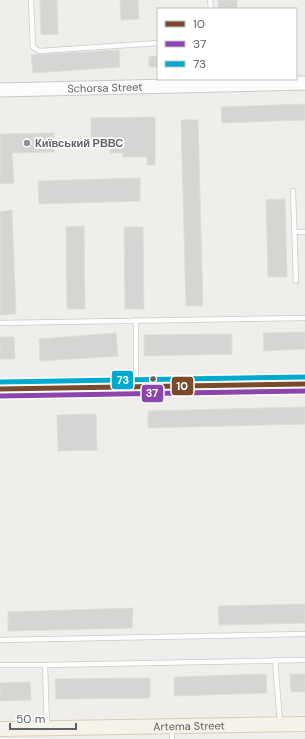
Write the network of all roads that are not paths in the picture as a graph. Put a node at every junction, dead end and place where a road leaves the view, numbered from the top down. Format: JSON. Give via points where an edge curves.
{"nodes":[{"id":1,"x":31,"y":0,"type":"edge"},
{"id":2,"x":157,"y":43,"type":"edge"},
{"id":3,"x":258,"y":81,"type":"edge"},
{"id":4,"x":305,"y":83,"type":"edge"},
{"id":5,"x":0,"y":90,"type":"edge"},
{"id":6,"x":293,"y":191,"type":"dead end"},
{"id":7,"x":295,"y":232,"type":"junction"},
{"id":8,"x":305,"y":232,"type":"edge"},
{"id":9,"x":296,"y":281,"type":"dead end"},
{"id":10,"x":305,"y":318,"type":"edge"},
{"id":11,"x":136,"y":320,"type":"junction"},
{"id":12,"x":0,"y":323,"type":"edge"},
{"id":13,"x":305,"y":384,"type":"edge"},
{"id":14,"x":136,"y":387,"type":"junction"},
{"id":15,"x":0,"y":389,"type":"edge"},
{"id":16,"x":305,"y":634,"type":"edge"},
{"id":17,"x":0,"y":640,"type":"edge"},
{"id":18,"x":275,"y":660,"type":"junction"},
{"id":19,"x":305,"y":660,"type":"edge"},
{"id":20,"x":45,"y":664,"type":"junction"},
{"id":21,"x":0,"y":665,"type":"edge"},
{"id":22,"x":280,"y":724,"type":"junction"},
{"id":23,"x":305,"y":724,"type":"edge"},
{"id":24,"x":47,"y":728,"type":"junction"},
{"id":25,"x":0,"y":729,"type":"edge"},
{"id":26,"x":172,"y":732,"type":"edge"}],
"edges":[{"from":1,"to":2,"type":"lane","via":[[33,47],[39,51]]},
{"from":3,"to":4,"type":"street","name":"Schorsa Street"},
{"from":3,"to":5,"type":"street","name":"Schorsa Street"},
{"from":6,"to":7,"type":"lane"},
{"from":7,"to":8,"type":"lane"},
{"from":7,"to":9,"type":"lane"},
{"from":10,"to":11,"type":"lane"},
{"from":11,"to":12,"type":"lane"},
{"from":11,"to":14,"type":"lane"},
{"from":13,"to":14,"type":"main road"},
{"from":14,"to":15,"type":"main road"},
{"from":16,"to":17,"type":"lane"},
{"from":18,"to":19,"type":"lane"},
{"from":18,"to":20,"type":"lane"},
{"from":18,"to":22,"type":"lane"},
{"from":20,"to":21,"type":"lane"},
{"from":20,"to":24,"type":"lane"},
{"from":22,"to":23,"type":"main road","name":"Artema Street"},
{"from":22,"to":26,"type":"main road","name":"Artema Street"},
{"from":24,"to":25,"type":"main road","name":"Artema Street"},
{"from":24,"to":26,"type":"main road","name":"Artema Street"}]}
